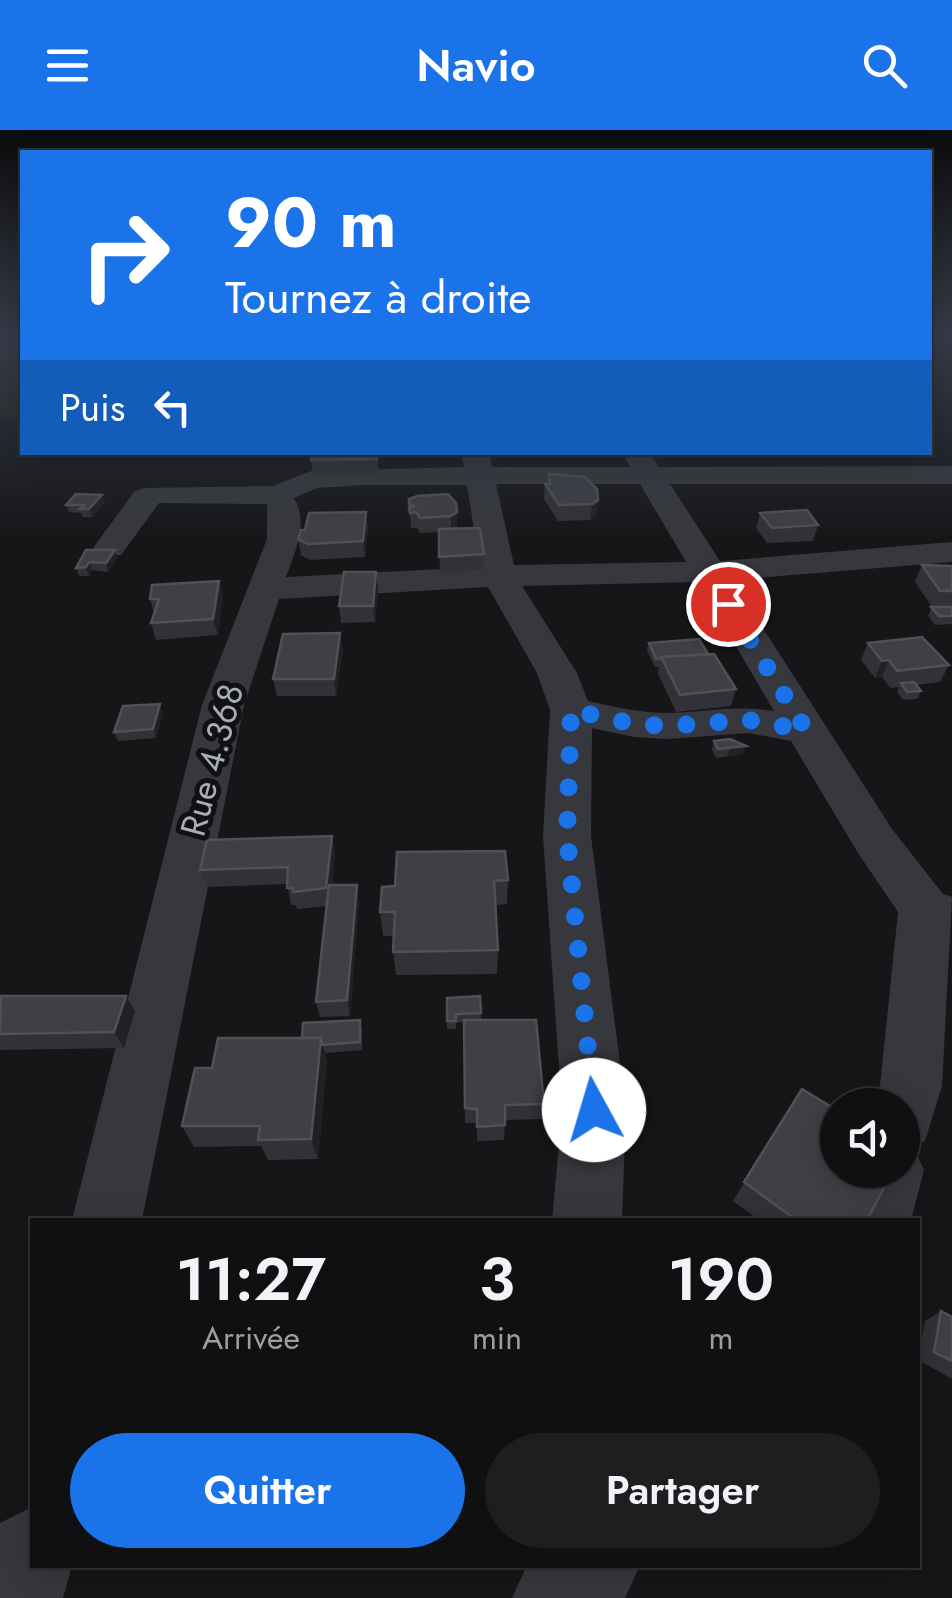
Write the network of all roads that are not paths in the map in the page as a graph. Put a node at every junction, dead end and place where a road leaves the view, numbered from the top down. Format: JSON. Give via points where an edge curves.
{"nodes":[{"id":1,"x":478,"y":465,"type":"edge"},
{"id":2,"x":644,"y":465,"type":"edge"},
{"id":3,"x":283,"y":474,"type":"edge"},
{"id":4,"x":952,"y":474,"type":"edge"},
{"id":5,"x":109,"y":548,"type":"edge"},
{"id":6,"x":949,"y":555,"type":"edge"},
{"id":7,"x":709,"y":572,"type":"junction"},
{"id":8,"x":499,"y":576,"type":"junction"},
{"id":9,"x":265,"y":589,"type":"junction"},
{"id":10,"x":571,"y":710,"type":"junction"},
{"id":11,"x":806,"y":730,"type":"junction"},
{"id":12,"x":939,"y":913,"type":"edge"},
{"id":13,"x":922,"y":1104,"type":"edge"},
{"id":14,"x":886,"y":1188,"type":"edge"},
{"id":15,"x":107,"y":1218,"type":"edge"},
{"id":16,"x":587,"y":1218,"type":"edge"},
{"id":17,"x":877,"y":1218,"type":"edge"},
{"id":18,"x":30,"y":1557,"type":"edge"},
{"id":19,"x":18,"y":1598,"type":"edge"}],
"edges":[{"from":1,"to":2,"type":"street"},
{"from":1,"to":3,"type":"street","via":[[311,480]]},
{"from":1,"to":8,"type":"street"},
{"from":2,"to":4,"type":"street"},
{"from":2,"to":7,"type":"street"},
{"from":3,"to":5,"type":"street","via":[[145,498]]},
{"from":3,"to":9,"type":"street","name":"Rue 4.368","via":[[283,539]]},
{"from":6,"to":7,"type":"street"},
{"from":7,"to":8,"type":"street"},
{"from":7,"to":11,"type":"street"},
{"from":8,"to":9,"type":"street"},
{"from":8,"to":10,"type":"street","via":[[557,672]]},
{"from":9,"to":15,"type":"street","name":"Rue 4.368","via":[[218,723]]},
{"from":10,"to":11,"type":"street","via":[[651,725],[748,720]]},
{"from":10,"to":16,"type":"street","via":[[567,836],[594,1110]]},
{"from":11,"to":12,"type":"street","via":[[875,841]]},
{"from":12,"to":13,"type":"street"},
{"from":14,"to":17,"type":"street"},
{"from":18,"to":19,"type":"street"}]}
